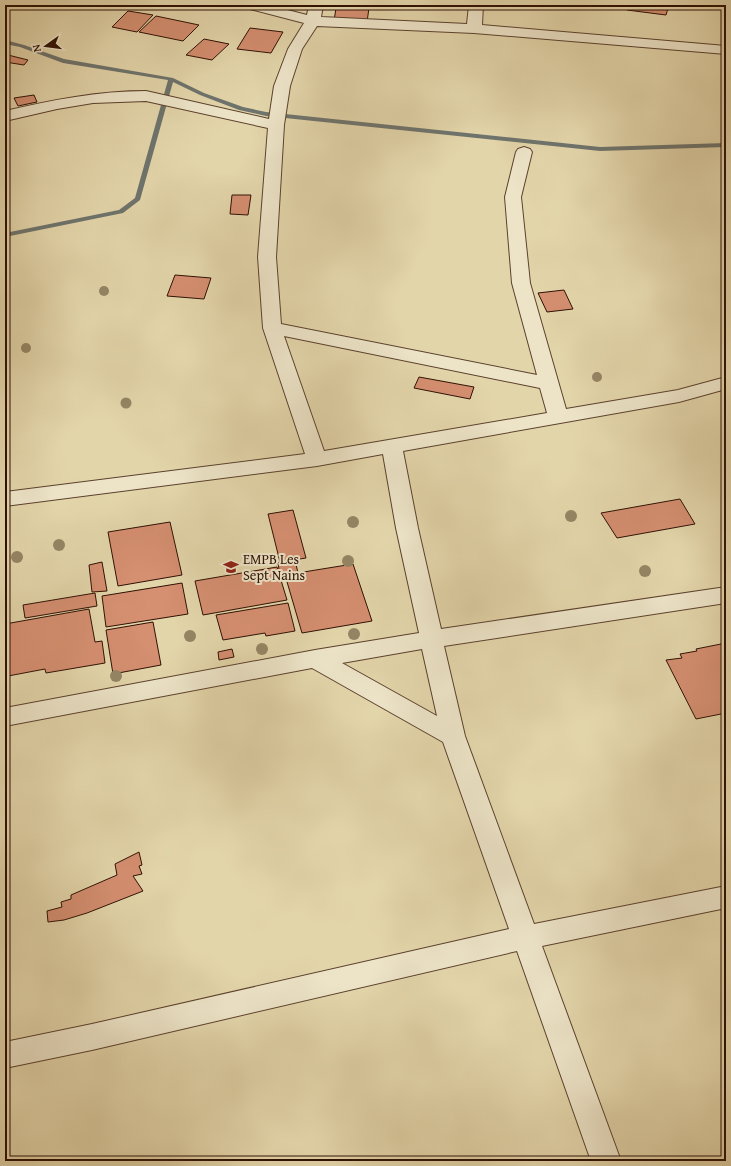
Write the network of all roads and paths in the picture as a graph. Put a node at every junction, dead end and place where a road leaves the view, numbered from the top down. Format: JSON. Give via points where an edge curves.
{"nodes":[{"id":1,"x":251,"y":5,"type":"edge"},
{"id":2,"x":476,"y":5,"type":"edge"},
{"id":3,"x":314,"y":13,"type":"edge"},
{"id":4,"x":474,"y":29,"type":"junction"},
{"id":5,"x":726,"y":50,"type":"edge"},
{"id":6,"x":5,"y":116,"type":"edge"},
{"id":7,"x":276,"y":125,"type":"junction"},
{"id":8,"x":524,"y":152,"type":"dead end"},
{"id":9,"x":272,"y":328,"type":"junction"},
{"id":10,"x":726,"y":383,"type":"edge"},
{"id":11,"x":549,"y":384,"type":"junction"},
{"id":12,"x":558,"y":417,"type":"junction"},
{"id":13,"x":392,"y":446,"type":"junction"},
{"id":14,"x":317,"y":459,"type":"junction"},
{"id":15,"x":5,"y":499,"type":"edge"},
{"id":16,"x":726,"y":595,"type":"edge"},
{"id":17,"x":432,"y":639,"type":"junction"},
{"id":18,"x":315,"y":659,"type":"junction"},
{"id":19,"x":5,"y":717,"type":"edge"},
{"id":20,"x":453,"y":736,"type":"junction"},
{"id":21,"x":726,"y":897,"type":"edge"},
{"id":22,"x":526,"y":937,"type":"junction"},
{"id":23,"x":5,"y":1055,"type":"edge"},
{"id":24,"x":606,"y":1161,"type":"edge"}],
"edges":[{"from":1,"to":3,"type":"street"},
{"from":2,"to":4,"type":"street"},
{"from":3,"to":4,"type":"street"},
{"from":3,"to":7,"type":"street","via":[[296,49],[282,86]]},
{"from":4,"to":5,"type":"street"},
{"from":6,"to":7,"type":"street","via":[[57,104],[146,96]]},
{"from":7,"to":9,"type":"street","via":[[267,257]]},
{"from":8,"to":11,"type":"street","via":[[513,196],[521,283]]},
{"from":9,"to":11,"type":"street"},
{"from":9,"to":14,"type":"street"},
{"from":10,"to":12,"type":"street","via":[[679,396]]},
{"from":11,"to":12,"type":"street"},
{"from":12,"to":13,"type":"street"},
{"from":13,"to":14,"type":"street"},
{"from":13,"to":17,"type":"street"},
{"from":14,"to":15,"type":"street"},
{"from":16,"to":17,"type":"street"},
{"from":17,"to":18,"type":"street"},
{"from":17,"to":20,"type":"street"},
{"from":18,"to":19,"type":"street"},
{"from":18,"to":20,"type":"street"},
{"from":20,"to":22,"type":"street"},
{"from":21,"to":22,"type":"street"},
{"from":22,"to":23,"type":"street","via":[[107,1034]]},
{"from":22,"to":24,"type":"street"}]}
